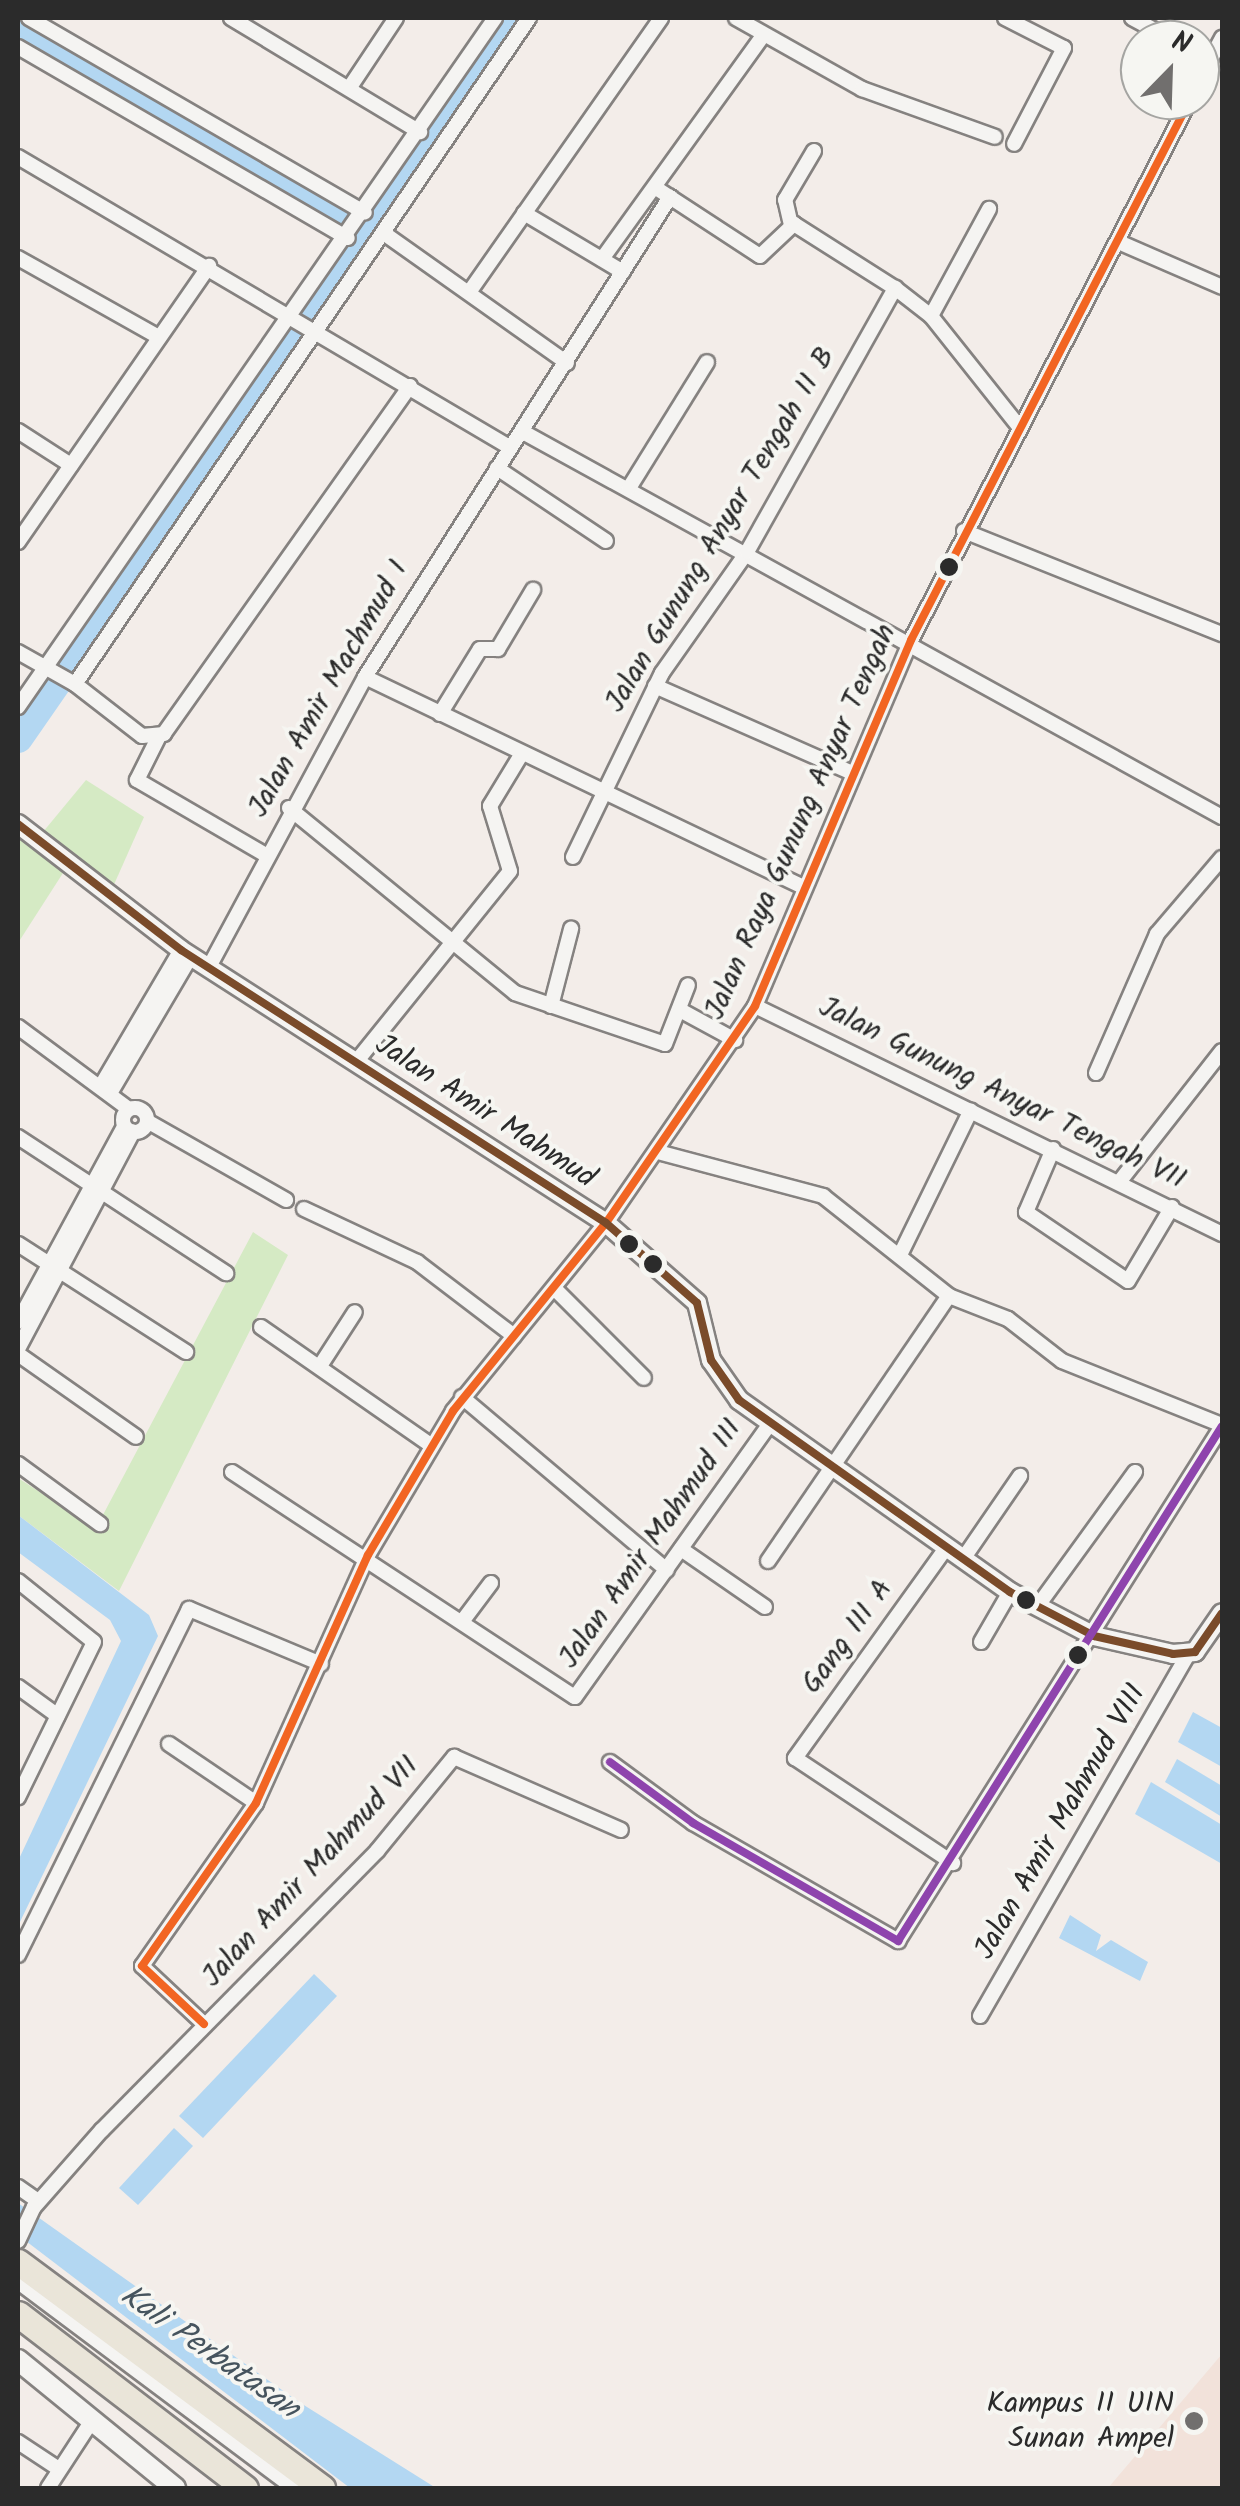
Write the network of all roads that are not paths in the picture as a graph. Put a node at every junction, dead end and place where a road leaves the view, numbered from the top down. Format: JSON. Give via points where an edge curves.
{"nodes":[{"id":1,"x":29,"y":18,"type":"edge"},
{"id":2,"x":231,"y":18,"type":"edge"},
{"id":3,"x":396,"y":18,"type":"edge"},
{"id":4,"x":495,"y":18,"type":"edge"},
{"id":5,"x":529,"y":18,"type":"edge"},
{"id":6,"x":661,"y":18,"type":"edge"},
{"id":7,"x":736,"y":18,"type":"edge"},
{"id":8,"x":1005,"y":18,"type":"edge"},
{"id":9,"x":763,"y":36,"type":"junction"},
{"id":10,"x":18,"y":47,"type":"edge"},
{"id":11,"x":350,"y":87,"type":"junction"},
{"id":12,"x":1180,"y":120,"type":"edge"},
{"id":13,"x":420,"y":132,"type":"junction"},
{"id":14,"x":995,"y":138,"type":"dead end"},
{"id":15,"x":1014,"y":144,"type":"dead end"},
{"id":16,"x":814,"y":151,"type":"dead end"},
{"id":17,"x":18,"y":157,"type":"edge"},
{"id":18,"x":656,"y":188,"type":"junction"},
{"id":19,"x":670,"y":197,"type":"junction"},
{"id":20,"x":989,"y":210,"type":"dead end"},
{"id":21,"x":524,"y":213,"type":"junction"},
{"id":22,"x":363,"y":216,"type":"junction"},
{"id":23,"x":791,"y":225,"type":"junction"},
{"id":24,"x":385,"y":234,"type":"junction"},
{"id":25,"x":350,"y":235,"type":"junction"},
{"id":26,"x":1121,"y":243,"type":"junction"},
{"id":27,"x":18,"y":258,"type":"edge"},
{"id":28,"x":602,"y":259,"type":"junction"},
{"id":29,"x":209,"y":266,"type":"junction"},
{"id":30,"x":623,"y":272,"type":"junction"},
{"id":31,"x":1222,"y":287,"type":"edge"},
{"id":32,"x":896,"y":288,"type":"junction"},
{"id":33,"x":470,"y":291,"type":"junction"},
{"id":34,"x":297,"y":316,"type":"junction"},
{"id":35,"x":931,"y":316,"type":"junction"},
{"id":36,"x":318,"y":329,"type":"junction"},
{"id":37,"x":160,"y":337,"type":"junction"},
{"id":38,"x":567,"y":362,"type":"junction"},
{"id":39,"x":707,"y":362,"type":"dead end"},
{"id":40,"x":410,"y":386,"type":"junction"},
{"id":41,"x":1020,"y":428,"type":"junction"},
{"id":42,"x":18,"y":432,"type":"edge"},
{"id":43,"x":523,"y":432,"type":"junction"},
{"id":44,"x":511,"y":448,"type":"junction"},
{"id":45,"x":71,"y":465,"type":"junction"},
{"id":46,"x":497,"y":468,"type":"junction"},
{"id":47,"x":629,"y":488,"type":"junction"},
{"id":48,"x":964,"y":530,"type":"junction"},
{"id":49,"x":18,"y":541,"type":"edge"},
{"id":50,"x":606,"y":541,"type":"dead end"},
{"id":51,"x":748,"y":552,"type":"junction"},
{"id":52,"x":533,"y":590,"type":"dead end"},
{"id":53,"x":1222,"y":634,"type":"edge"},
{"id":54,"x":911,"y":640,"type":"junction"},
{"id":55,"x":18,"y":652,"type":"edge"},
{"id":56,"x":49,"y":672,"type":"junction"},
{"id":57,"x":365,"y":676,"type":"junction"},
{"id":58,"x":72,"y":683,"type":"junction"},
{"id":59,"x":656,"y":686,"type":"junction"},
{"id":60,"x":18,"y":707,"type":"edge"},
{"id":61,"x":440,"y":714,"type":"junction"},
{"id":62,"x":161,"y":736,"type":"junction"},
{"id":63,"x":521,"y":755,"type":"junction"},
{"id":64,"x":848,"y":771,"type":"junction"},
{"id":65,"x":601,"y":795,"type":"junction"},
{"id":66,"x":289,"y":808,"type":"junction"},
{"id":67,"x":1222,"y":818,"type":"edge"},
{"id":68,"x":18,"y":824,"type":"edge"},
{"id":69,"x":264,"y":854,"type":"junction"},
{"id":70,"x":573,"y":857,"type":"dead end"},
{"id":71,"x":1222,"y":858,"type":"edge"},
{"id":72,"x":800,"y":886,"type":"junction"},
{"id":73,"x":571,"y":929,"type":"dead end"},
{"id":74,"x":448,"y":946,"type":"junction"},
{"id":75,"x":186,"y":953,"type":"junction"},
{"id":76,"x":209,"y":967,"type":"junction"},
{"id":77,"x":688,"y":985,"type":"dead end"},
{"id":78,"x":551,"y":1006,"type":"junction"},
{"id":79,"x":755,"y":1006,"type":"junction"},
{"id":80,"x":680,"y":1010,"type":"junction"},
{"id":81,"x":18,"y":1027,"type":"edge"},
{"id":82,"x":735,"y":1040,"type":"junction"},
{"id":83,"x":1222,"y":1051,"type":"edge"},
{"id":84,"x":356,"y":1062,"type":"junction"},
{"id":85,"x":1096,"y":1073,"type":"dead end"},
{"id":86,"x":107,"y":1087,"type":"junction"},
{"id":87,"x":129,"y":1108,"type":"junction"},
{"id":88,"x":970,"y":1110,"type":"junction"},
{"id":89,"x":147,"y":1120,"type":"junction"},
{"id":90,"x":128,"y":1130,"type":"junction"},
{"id":91,"x":18,"y":1137,"type":"edge"},
{"id":92,"x":661,"y":1148,"type":"junction"},
{"id":93,"x":1053,"y":1149,"type":"junction"},
{"id":94,"x":1120,"y":1182,"type":"junction"},
{"id":95,"x":97,"y":1191,"type":"junction"},
{"id":96,"x":286,"y":1200,"type":"dead end"},
{"id":97,"x":1172,"y":1207,"type":"junction"},
{"id":98,"x":304,"y":1209,"type":"dead end"},
{"id":99,"x":606,"y":1223,"type":"junction"},
{"id":100,"x":1222,"y":1234,"type":"edge"},
{"id":101,"x":18,"y":1244,"type":"edge"},
{"id":102,"x":900,"y":1256,"type":"junction"},
{"id":103,"x":54,"y":1268,"type":"junction"},
{"id":104,"x":226,"y":1273,"type":"dead end"},
{"id":105,"x":554,"y":1288,"type":"junction"},
{"id":106,"x":949,"y":1296,"type":"junction"},
{"id":107,"x":355,"y":1312,"type":"dead end"},
{"id":108,"x":18,"y":1322,"type":"edge"},
{"id":109,"x":261,"y":1328,"type":"dead end"},
{"id":110,"x":514,"y":1336,"type":"junction"},
{"id":111,"x":18,"y":1352,"type":"edge"},
{"id":112,"x":186,"y":1352,"type":"dead end"},
{"id":113,"x":320,"y":1366,"type":"junction"},
{"id":114,"x":644,"y":1378,"type":"dead end"},
{"id":115,"x":462,"y":1397,"type":"junction"},
{"id":116,"x":770,"y":1424,"type":"junction"},
{"id":117,"x":1222,"y":1426,"type":"edge"},
{"id":118,"x":136,"y":1437,"type":"dead end"},
{"id":119,"x":431,"y":1444,"type":"junction"},
{"id":120,"x":18,"y":1464,"type":"edge"},
{"id":121,"x":829,"y":1466,"type":"junction"},
{"id":122,"x":232,"y":1472,"type":"dead end"},
{"id":123,"x":1135,"y":1472,"type":"dead end"},
{"id":124,"x":1020,"y":1476,"type":"dead end"},
{"id":125,"x":100,"y":1524,"type":"dead end"},
{"id":126,"x":946,"y":1548,"type":"junction"},
{"id":127,"x":682,"y":1549,"type":"junction"},
{"id":128,"x":368,"y":1555,"type":"junction"},
{"id":129,"x":963,"y":1559,"type":"junction"},
{"id":130,"x":768,"y":1561,"type":"dead end"},
{"id":131,"x":667,"y":1570,"type":"junction"},
{"id":132,"x":18,"y":1581,"type":"edge"},
{"id":133,"x":491,"y":1582,"type":"dead end"},
{"id":134,"x":1010,"y":1592,"type":"junction"},
{"id":135,"x":766,"y":1607,"type":"dead end"},
{"id":136,"x":1037,"y":1608,"type":"junction"},
{"id":137,"x":1222,"y":1613,"type":"edge"},
{"id":138,"x":464,"y":1619,"type":"junction"},
{"id":139,"x":1094,"y":1636,"type":"junction"},
{"id":140,"x":981,"y":1642,"type":"dead end"},
{"id":141,"x":1188,"y":1654,"type":"junction"},
{"id":142,"x":321,"y":1664,"type":"junction"},
{"id":143,"x":18,"y":1686,"type":"edge"},
{"id":144,"x":58,"y":1716,"type":"junction"},
{"id":145,"x":168,"y":1744,"type":"dead end"},
{"id":146,"x":610,"y":1762,"type":"dead end"},
{"id":147,"x":18,"y":1794,"type":"edge"},
{"id":148,"x":256,"y":1803,"type":"junction"},
{"id":149,"x":620,"y":1830,"type":"dead end"},
{"id":150,"x":954,"y":1863,"type":"junction"},
{"id":151,"x":18,"y":1955,"type":"edge"},
{"id":152,"x":980,"y":2016,"type":"dead end"},
{"id":153,"x":204,"y":2024,"type":"junction"},
{"id":154,"x":18,"y":2186,"type":"edge"},
{"id":155,"x":36,"y":2204,"type":"junction"},
{"id":156,"x":18,"y":2241,"type":"edge"},
{"id":157,"x":18,"y":2262,"type":"edge"},
{"id":158,"x":18,"y":2278,"type":"edge"},
{"id":159,"x":18,"y":2314,"type":"edge"},
{"id":160,"x":18,"y":2360,"type":"edge"},
{"id":161,"x":91,"y":2422,"type":"junction"},
{"id":162,"x":18,"y":2442,"type":"edge"},
{"id":163,"x":59,"y":2469,"type":"junction"},
{"id":164,"x":48,"y":2488,"type":"edge"},
{"id":165,"x":174,"y":2488,"type":"edge"},
{"id":166,"x":245,"y":2488,"type":"edge"},
{"id":167,"x":300,"y":2488,"type":"edge"},
{"id":168,"x":322,"y":2488,"type":"edge"}],
"edges":[{"from":1,"to":22,"type":"street"},
{"from":2,"to":11,"type":"street"},
{"from":3,"to":11,"type":"street"},
{"from":4,"to":13,"type":"street"},
{"from":5,"to":24,"type":"street"},
{"from":6,"to":21,"type":"street"},
{"from":7,"to":9,"type":"street"},
{"from":8,"to":15,"type":"street","via":[[1064,54]]},
{"from":9,"to":14,"type":"street","via":[[862,89]]},
{"from":9,"to":18,"type":"street"},
{"from":10,"to":25,"type":"street"},
{"from":11,"to":13,"type":"street"},
{"from":12,"to":26,"type":"street","name":"Jalan Raya Gunung Anyar Tengah"},
{"from":13,"to":22,"type":"street"},
{"from":16,"to":23,"type":"street","via":[[785,200]]},
{"from":17,"to":29,"type":"street"},
{"from":18,"to":19,"type":"street"},
{"from":18,"to":28,"type":"street"},
{"from":19,"to":23,"type":"street","via":[[760,256]]},
{"from":19,"to":30,"type":"street","name":"Jalan Amir Machmud I"},
{"from":20,"to":35,"type":"street"},
{"from":21,"to":28,"type":"street"},
{"from":21,"to":33,"type":"street"},
{"from":22,"to":25,"type":"street"},
{"from":23,"to":32,"type":"street"},
{"from":24,"to":33,"type":"street"},
{"from":24,"to":36,"type":"street"},
{"from":25,"to":34,"type":"street"},
{"from":26,"to":31,"type":"street"},
{"from":26,"to":41,"type":"street","name":"Jalan Raya Gunung Anyar Tengah"},
{"from":27,"to":37,"type":"street"},
{"from":28,"to":30,"type":"street"},
{"from":29,"to":34,"type":"street"},
{"from":29,"to":37,"type":"street"},
{"from":30,"to":38,"type":"street","name":"Jalan Amir Machmud I"},
{"from":32,"to":35,"type":"street"},
{"from":32,"to":51,"type":"street","name":"Jalan Gunung Anyar Tengah II B"},
{"from":33,"to":38,"type":"street"},
{"from":34,"to":36,"type":"street"},
{"from":34,"to":56,"type":"street"},
{"from":35,"to":41,"type":"street"},
{"from":36,"to":40,"type":"street"},
{"from":36,"to":58,"type":"street"},
{"from":37,"to":45,"type":"street"},
{"from":38,"to":43,"type":"street","name":"Jalan Amir Machmud I"},
{"from":39,"to":47,"type":"street"},
{"from":40,"to":44,"type":"street"},
{"from":40,"to":62,"type":"street"},
{"from":41,"to":48,"type":"street","name":"Jalan Raya Gunung Anyar Tengah"},
{"from":42,"to":45,"type":"street"},
{"from":43,"to":44,"type":"street","name":"Jalan Amir Machmud I"},
{"from":43,"to":47,"type":"street"},
{"from":44,"to":46,"type":"street","name":"Jalan Amir Machmud I"},
{"from":45,"to":49,"type":"street"},
{"from":46,"to":50,"type":"street"},
{"from":46,"to":57,"type":"street","name":"Jalan Amir Machmud I"},
{"from":47,"to":51,"type":"street"},
{"from":48,"to":53,"type":"street"},
{"from":48,"to":54,"type":"street","name":"Jalan Raya Gunung Anyar Tengah"},
{"from":51,"to":54,"type":"street"},
{"from":51,"to":59,"type":"street","name":"Jalan Gunung Anyar Tengah II B"},
{"from":52,"to":61,"type":"street","via":[[498,649],[480,649]]},
{"from":54,"to":64,"type":"street","name":"Jalan Raya Gunung Anyar Tengah"},
{"from":54,"to":67,"type":"street"},
{"from":55,"to":56,"type":"street"},
{"from":56,"to":58,"type":"street"},
{"from":56,"to":60,"type":"street"},
{"from":57,"to":61,"type":"street"},
{"from":57,"to":66,"type":"street","name":"Jalan Amir Machmud I"},
{"from":58,"to":62,"type":"street","via":[[142,736]]},
{"from":59,"to":64,"type":"street"},
{"from":59,"to":65,"type":"street","name":"Jalan Gunung Anyar Tengah II B"},
{"from":61,"to":63,"type":"street"},
{"from":62,"to":69,"type":"street","via":[[137,780]]},
{"from":63,"to":65,"type":"street"},
{"from":63,"to":74,"type":"street","via":[[490,806],[510,870]]},
{"from":64,"to":72,"type":"street","name":"Jalan Raya Gunung Anyar Tengah"},
{"from":65,"to":70,"type":"street","name":"Jalan Gunung Anyar Tengah II B"},
{"from":65,"to":72,"type":"street"},
{"from":66,"to":69,"type":"street","name":"Jalan Amir Machmud I"},
{"from":66,"to":74,"type":"street"},
{"from":68,"to":75,"type":"street","name":"Jalan Amir Mahmud"},
{"from":69,"to":76,"type":"street","name":"Jalan Amir Machmud I"},
{"from":71,"to":85,"type":"street","via":[[1157,934]]},
{"from":72,"to":79,"type":"street","name":"Jalan Raya Gunung Anyar Tengah"},
{"from":73,"to":78,"type":"street"},
{"from":74,"to":78,"type":"street","via":[[490,979]]},
{"from":74,"to":84,"type":"street"},
{"from":75,"to":76,"type":"street","name":"Jalan Amir Mahmud"},
{"from":75,"to":86,"type":"street"},
{"from":76,"to":84,"type":"street","name":"Jalan Amir Mahmud"},
{"from":77,"to":80,"type":"street"},
{"from":78,"to":80,"type":"street","via":[[665,1044]]},
{"from":79,"to":82,"type":"street","name":"Jalan Raya Gunung Anyar Tengah"},
{"from":79,"to":88,"type":"street","name":"Jalan Gunung Anyar Tengah VII"},
{"from":80,"to":82,"type":"street"},
{"from":81,"to":86,"type":"street"},
{"from":82,"to":92,"type":"street","name":"Jalan Raya Gunung Anyar Tengah"},
{"from":83,"to":94,"type":"street"},
{"from":84,"to":99,"type":"street","name":"Jalan Amir Mahmud"},
{"from":86,"to":87,"type":"street"},
{"from":87,"to":89,"type":"street"},
{"from":87,"to":90,"type":"street"},
{"from":88,"to":93,"type":"street","name":"Jalan Gunung Anyar Tengah VII"},
{"from":88,"to":102,"type":"street"},
{"from":89,"to":90,"type":"street"},
{"from":89,"to":96,"type":"street"},
{"from":90,"to":95,"type":"street"},
{"from":91,"to":95,"type":"street"},
{"from":92,"to":99,"type":"street","name":"Jalan Raya Gunung Anyar Tengah"},
{"from":92,"to":102,"type":"street","via":[[823,1196]]},
{"from":93,"to":94,"type":"street","name":"Jalan Gunung Anyar Tengah VII"},
{"from":93,"to":97,"type":"street","via":[[1026,1212],[1128,1281]]},
{"from":94,"to":97,"type":"street","name":"Jalan Gunung Anyar Tengah VII"},
{"from":95,"to":103,"type":"street"},
{"from":95,"to":104,"type":"street"},
{"from":97,"to":100,"type":"street","name":"Jalan Gunung Anyar Tengah VII"},
{"from":98,"to":110,"type":"street","via":[[417,1262]]},
{"from":99,"to":105,"type":"street","name":"Jalan Raya Gunung Anyar Tengah"},
{"from":99,"to":116,"type":"street","name":"Jalan Amir Mahmud","via":[[689,1292],[716,1371]]},
{"from":101,"to":103,"type":"street"},
{"from":102,"to":106,"type":"street"},
{"from":103,"to":108,"type":"street"},
{"from":103,"to":111,"type":"street"},
{"from":103,"to":112,"type":"street"},
{"from":105,"to":110,"type":"street","name":"Jalan Raya Gunung Anyar Tengah"},
{"from":105,"to":114,"type":"street"},
{"from":106,"to":117,"type":"street","via":[[1008,1319],[1062,1361]]},
{"from":106,"to":121,"type":"street"},
{"from":107,"to":113,"type":"street"},
{"from":109,"to":113,"type":"street"},
{"from":110,"to":115,"type":"street","name":"Jalan Raya Gunung Anyar Tengah"},
{"from":111,"to":118,"type":"street"},
{"from":113,"to":119,"type":"street"},
{"from":115,"to":119,"type":"street","name":"Jalan Raya Gunung Anyar Tengah"},
{"from":115,"to":131,"type":"street"},
{"from":116,"to":121,"type":"street","name":"Jalan Amir Mahmud"},
{"from":116,"to":127,"type":"street","name":"Jalan Amir Mahmud III"},
{"from":117,"to":139,"type":"street"},
{"from":119,"to":128,"type":"street","name":"Jalan Raya Gunung Anyar Tengah"},
{"from":120,"to":125,"type":"street"},
{"from":121,"to":126,"type":"street","name":"Jalan Amir Mahmud"},
{"from":121,"to":130,"type":"street"},
{"from":122,"to":128,"type":"street"},
{"from":123,"to":136,"type":"street"},
{"from":124,"to":129,"type":"street"},
{"from":126,"to":129,"type":"street","name":"Jalan Amir Mahmud"},
{"from":126,"to":150,"type":"street","name":"Gang III A","via":[[794,1758]]},
{"from":127,"to":131,"type":"street","name":"Jalan Amir Mahmud III"},
{"from":127,"to":135,"type":"street"},
{"from":128,"to":138,"type":"street"},
{"from":128,"to":142,"type":"street","name":"Jalan Raya Gunung Anyar Tengah"},
{"from":129,"to":134,"type":"street","name":"Jalan Amir Mahmud"},
{"from":131,"to":138,"type":"street","name":"Jalan Amir Mahmud III","via":[[578,1696]]},
{"from":132,"to":144,"type":"street","via":[[92,1638]]},
{"from":133,"to":138,"type":"street"},
{"from":134,"to":136,"type":"street","name":"Jalan Amir Mahmud"},
{"from":134,"to":140,"type":"street"},
{"from":136,"to":139,"type":"street","name":"Jalan Amir Mahmud"},
{"from":137,"to":141,"type":"street"},
{"from":139,"to":141,"type":"street","name":"Jalan Amir Mahmud"},
{"from":139,"to":150,"type":"street"},
{"from":141,"to":152,"type":"street","name":"Jalan Amir Mahmud VIII"},
{"from":142,"to":148,"type":"street","name":"Jalan Raya Gunung Anyar Tengah"},
{"from":142,"to":151,"type":"street","via":[[203,1608],[188,1610]]},
{"from":143,"to":144,"type":"street"},
{"from":144,"to":147,"type":"street"},
{"from":145,"to":148,"type":"street"},
{"from":146,"to":150,"type":"street","via":[[693,1823],[898,1941]]},
{"from":148,"to":153,"type":"street","name":"Jalan Raya Gunung Anyar Tengah","via":[[141,1968]]},
{"from":149,"to":153,"type":"street","name":"Jalan Amir Mahmud VII","via":[[456,1756],[377,1851]]},
{"from":153,"to":155,"type":"street"},
{"from":154,"to":155,"type":"street"},
{"from":155,"to":156,"type":"street"},
{"from":157,"to":168,"type":"highway"},
{"from":158,"to":167,"type":"main road"},
{"from":159,"to":166,"type":"highway"},
{"from":160,"to":161,"type":"main road"},
{"from":161,"to":163,"type":"street"},
{"from":161,"to":165,"type":"main road"},
{"from":162,"to":163,"type":"street"},
{"from":163,"to":164,"type":"street"}]}
